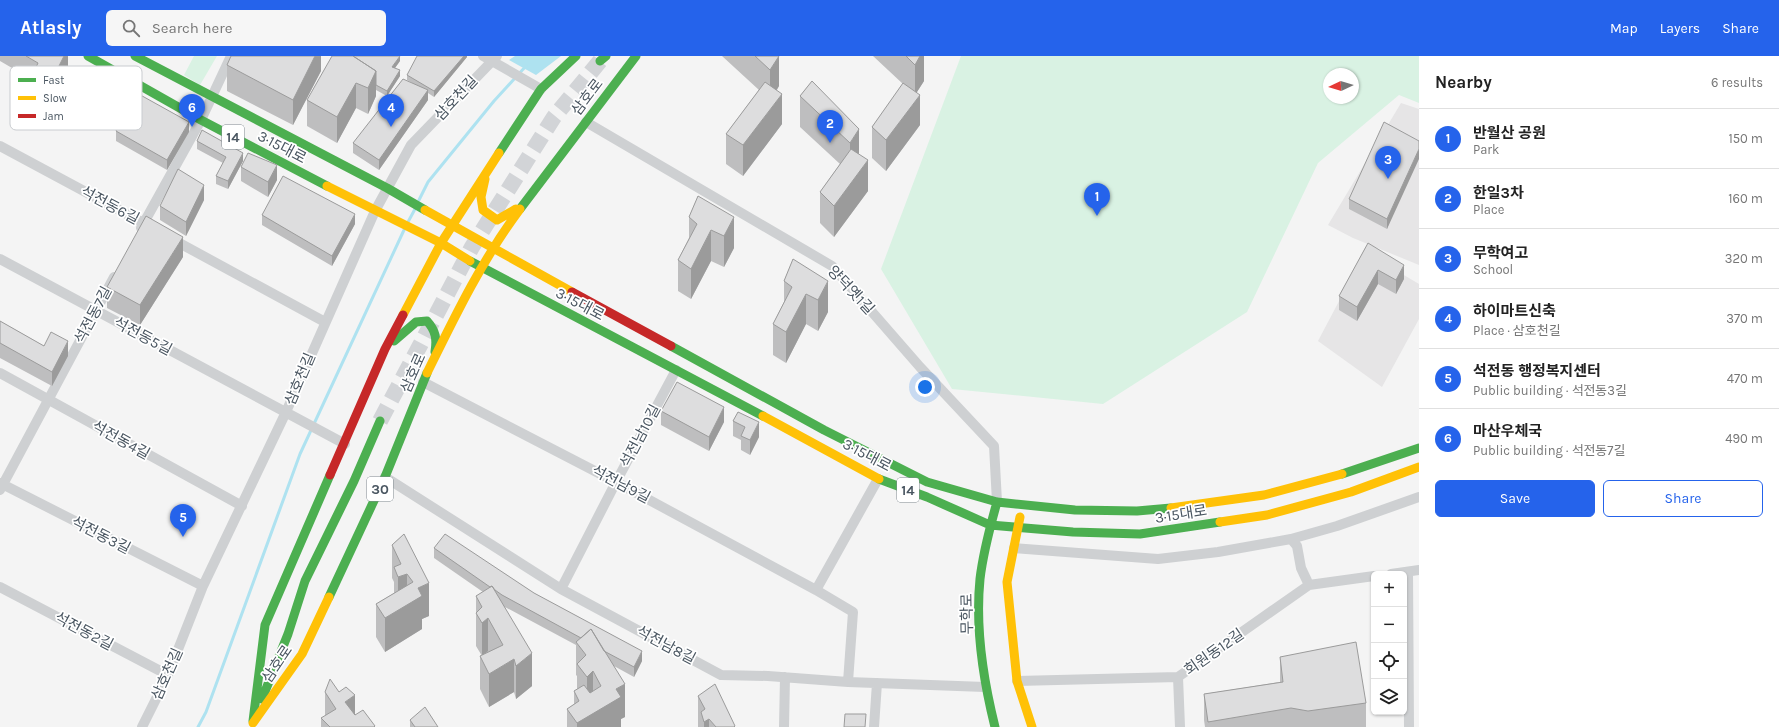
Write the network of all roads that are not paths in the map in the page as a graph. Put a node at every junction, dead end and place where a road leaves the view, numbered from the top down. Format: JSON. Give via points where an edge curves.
{"nodes":[{"id":1,"x":88,"y":56,"type":"edge"},
{"id":2,"x":135,"y":56,"type":"edge"},
{"id":3,"x":231,"y":56,"type":"edge"},
{"id":4,"x":576,"y":56,"type":"edge"},
{"id":5,"x":636,"y":56,"type":"edge"},
{"id":6,"x":492,"y":59,"type":"edge"},
{"id":7,"x":106,"y":66,"type":"edge"},
{"id":8,"x":142,"y":86,"type":"edge"},
{"id":9,"x":537,"y":86,"type":"junction"},
{"id":10,"x":212,"y":98,"type":"junction"},
{"id":11,"x":202,"y":120,"type":"junction"},
{"id":12,"x":586,"y":122,"type":"junction"},
{"id":13,"x":0,"y":146,"type":"edge"},
{"id":14,"x":487,"y":172,"type":"junction"},
{"id":15,"x":390,"y":190,"type":"junction"},
{"id":16,"x":527,"y":200,"type":"junction"},
{"id":17,"x":377,"y":213,"type":"junction"},
{"id":18,"x":144,"y":223,"type":"junction"},
{"id":19,"x":452,"y":226,"type":"junction"},
{"id":20,"x":136,"y":236,"type":"edge"},
{"id":21,"x":437,"y":241,"type":"junction"},
{"id":22,"x":493,"y":248,"type":"junction"},
{"id":23,"x":0,"y":260,"type":"edge"},
{"id":24,"x":482,"y":268,"type":"junction"},
{"id":25,"x":117,"y":270,"type":"edge"},
{"id":26,"x":95,"y":311,"type":"junction"},
{"id":27,"x":325,"y":322,"type":"junction"},
{"id":28,"x":385,"y":349,"type":"junction"},
{"id":29,"x":433,"y":362,"type":"junction"},
{"id":30,"x":676,"y":370,"type":"junction"},
{"id":31,"x":0,"y":373,"type":"edge"},
{"id":32,"x":423,"y":382,"type":"junction"},
{"id":33,"x":48,"y":400,"type":"junction"},
{"id":34,"x":290,"y":414,"type":"junction"},
{"id":35,"x":380,"y":421,"type":"tunnel mouth"},
{"id":36,"x":341,"y":442,"type":"junction"},
{"id":37,"x":1419,"y":448,"type":"edge"},
{"id":38,"x":1419,"y":467,"type":"edge"},
{"id":39,"x":385,"y":477,"type":"junction"},
{"id":40,"x":878,"y":479,"type":"junction"},
{"id":41,"x":616,"y":482,"type":"junction"},
{"id":42,"x":1,"y":486,"type":"edge"},
{"id":43,"x":1419,"y":497,"type":"edge"},
{"id":44,"x":997,"y":502,"type":"junction"},
{"id":45,"x":1022,"y":505,"type":"junction"},
{"id":46,"x":242,"y":506,"type":"junction"},
{"id":47,"x":990,"y":525,"type":"junction"},
{"id":48,"x":1018,"y":527,"type":"junction"},
{"id":49,"x":1291,"y":539,"type":"junction"},
{"id":50,"x":1014,"y":548,"type":"junction"},
{"id":51,"x":1419,"y":570,"type":"edge"},
{"id":52,"x":1408,"y":572,"type":"joint"},
{"id":53,"x":1371,"y":576,"type":"edge"},
{"id":54,"x":1309,"y":585,"type":"junction"},
{"id":55,"x":203,"y":586,"type":"junction"},
{"id":56,"x":0,"y":587,"type":"edge"},
{"id":57,"x":562,"y":589,"type":"junction"},
{"id":58,"x":816,"y":590,"type":"junction"},
{"id":59,"x":168,"y":675,"type":"junction"},
{"id":60,"x":785,"y":677,"type":"junction"},
{"id":61,"x":1178,"y":677,"type":"junction"},
{"id":62,"x":1017,"y":681,"type":"junction"},
{"id":63,"x":848,"y":682,"type":"junction"},
{"id":64,"x":877,"y":683,"type":"junction"},
{"id":65,"x":985,"y":688,"type":"junction"},
{"id":66,"x":252,"y":725,"type":"edge"},
{"id":67,"x":142,"y":727,"type":"edge"},
{"id":68,"x":784,"y":727,"type":"edge"},
{"id":69,"x":874,"y":727,"type":"edge"},
{"id":70,"x":995,"y":727,"type":"edge"},
{"id":71,"x":1032,"y":727,"type":"edge"},
{"id":72,"x":1180,"y":727,"type":"edge"},
{"id":73,"x":1409,"y":727,"type":"edge"}],
"edges":[{"from":1,"to":7,"type":"main road","name":"3·15대로","number":"14"},
{"from":2,"to":10,"type":"main road","name":"3·15대로","number":"14"},
{"from":3,"to":10,"type":"street"},
{"from":4,"to":9,"type":"main road","name":"삼호로"},
{"from":5,"to":12,"type":"main road","name":"삼호로"},
{"from":6,"to":9,"type":"street"},
{"from":6,"to":15,"type":"street","name":"삼호천길","via":[[411,145]]},
{"from":8,"to":11,"type":"main road","name":"3·15대로","number":"14"},
{"from":9,"to":14,"type":"main road","name":"삼호로"},
{"from":10,"to":11,"type":"street"},
{"from":10,"to":15,"type":"main road","name":"3·15대로","number":"14"},
{"from":11,"to":17,"type":"main road","name":"3·15대로","number":"14"},
{"from":11,"to":18,"type":"street"},
{"from":12,"to":16,"type":"main road","name":"삼호로"},
{"from":12,"to":44,"type":"street","name":"양덕옛1길","via":[[832,266],[920,367],[994,446]]},
{"from":13,"to":18,"type":"street","name":"석전동6길"},
{"from":14,"to":16,"type":"main road","via":[[481,197],[483,210],[497,220],[508,216]]},
{"from":14,"to":19,"type":"main road","name":"삼호로"},
{"from":15,"to":17,"type":"street","name":"삼호천길"},
{"from":15,"to":19,"type":"main road","name":"3·15대로","number":"14"},
{"from":16,"to":22,"type":"main road","name":"삼호로"},
{"from":17,"to":21,"type":"main road","number":"14"},
{"from":17,"to":27,"type":"street","name":"삼호천길"},
{"from":18,"to":20,"type":"street"},
{"from":18,"to":27,"type":"street","name":"석전동6길"},
{"from":19,"to":21,"type":"main road","name":"삼호로"},
{"from":19,"to":22,"type":"main road","name":"3·15대로","number":"14"},
{"from":21,"to":24,"type":"main road","name":"3·15대로","number":"14"},
{"from":21,"to":28,"type":"main road","name":"삼호로"},
{"from":22,"to":24,"type":"main road","name":"삼호로","number":"30"},
{"from":22,"to":44,"type":"main road","name":"3·15대로","number":"14","via":[[844,440],[927,482]]},
{"from":23,"to":26,"type":"street","name":"석전동5길"},
{"from":24,"to":29,"type":"main road","name":"삼호로","number":"30","via":[[466,293]]},
{"from":24,"to":30,"type":"main road","name":"3·15대로","number":"14"},
{"from":25,"to":26,"type":"street","name":"석전동7길"},
{"from":26,"to":33,"type":"street","name":"석전동7길"},
{"from":26,"to":34,"type":"street","name":"석전동5길"},
{"from":27,"to":34,"type":"street","name":"삼호천길"},
{"from":28,"to":29,"type":"main road","via":[[416,322],[427,321],[434,328],[437,339]]},
{"from":28,"to":36,"type":"main road","name":"삼호로"},
{"from":29,"to":32,"type":"main road","name":"삼호로","number":"30"},
{"from":30,"to":40,"type":"main road","name":"3·15대로","number":"14"},
{"from":30,"to":41,"type":"street","name":"석전남10길"},
{"from":31,"to":33,"type":"street","name":"석전동4길"},
{"from":32,"to":39,"type":"main road","name":"삼호로","number":"30"},
{"from":32,"to":41,"type":"street","name":"석전남9길"},
{"from":33,"to":42,"type":"street","name":"석전동7길"},
{"from":33,"to":46,"type":"street","name":"석전동4길"},
{"from":34,"to":36,"type":"street","name":"석전동5길"},
{"from":34,"to":46,"type":"street","name":"삼호천길"},
{"from":35,"to":66,"type":"main road","name":"삼호로","via":[[305,581],[288,634]]},
{"from":36,"to":66,"type":"main road","name":"삼호로","via":[[265,625]]},
{"from":37,"to":45,"type":"main road","name":"3·15대로","number":"14","via":[[1346,473],[1264,495],[1198,505],[1137,511],[1075,510]]},
{"from":38,"to":48,"type":"main road","name":"3·15대로","number":"14","via":[[1351,492],[1267,515],[1140,534]]},
{"from":39,"to":57,"type":"street","name":"석전남8길"},
{"from":39,"to":66,"type":"main road","name":"삼호로","number":"30","via":[[302,654]]},
{"from":40,"to":47,"type":"main road","name":"3·15대로","number":"14"},
{"from":40,"to":58,"type":"street"},
{"from":41,"to":57,"type":"street","name":"석전남10길"},
{"from":41,"to":58,"type":"street","name":"석전남9길"},
{"from":42,"to":55,"type":"street","name":"석전동3길"},
{"from":43,"to":49,"type":"street"},
{"from":44,"to":45,"type":"main road","name":"3·15대로","number":"14"},
{"from":44,"to":47,"type":"main road","name":"무학로"},
{"from":45,"to":48,"type":"main road"},
{"from":46,"to":55,"type":"street","name":"삼호천길"},
{"from":47,"to":48,"type":"main road","name":"3·15대로","number":"14"},
{"from":47,"to":65,"type":"main road","name":"무학로","via":[[980,579],[979,620]]},
{"from":48,"to":50,"type":"main road"},
{"from":49,"to":50,"type":"street","via":[[1218,552],[1158,559]]},
{"from":49,"to":54,"type":"street","via":[[1296,546],[1301,568]]},
{"from":50,"to":62,"type":"main road","via":[[1007,582]]},
{"from":51,"to":52,"type":"street"},
{"from":52,"to":73,"type":"street"},
{"from":53,"to":54,"type":"street","name":"회원동12길"},
{"from":54,"to":61,"type":"street","name":"회원동12길"},
{"from":55,"to":59,"type":"street","name":"삼호천길"},
{"from":56,"to":59,"type":"street","name":"석전동2길"},
{"from":57,"to":60,"type":"street","name":"석전남8길","via":[[721,675]]},
{"from":58,"to":63,"type":"street","name":"석전남9길","via":[[852,612]]},
{"from":59,"to":67,"type":"street","name":"삼호천길"},
{"from":60,"to":63,"type":"street","name":"석전남8길"},
{"from":60,"to":68,"type":"street"},
{"from":61,"to":62,"type":"street","name":"회원동12길"},
{"from":61,"to":72,"type":"street"},
{"from":62,"to":71,"type":"main road"},
{"from":63,"to":64,"type":"street","name":"석전남8길"},
{"from":64,"to":65,"type":"street","name":"석전남8길"},
{"from":64,"to":69,"type":"street"},
{"from":65,"to":70,"type":"main road","name":"무학로"}]}
